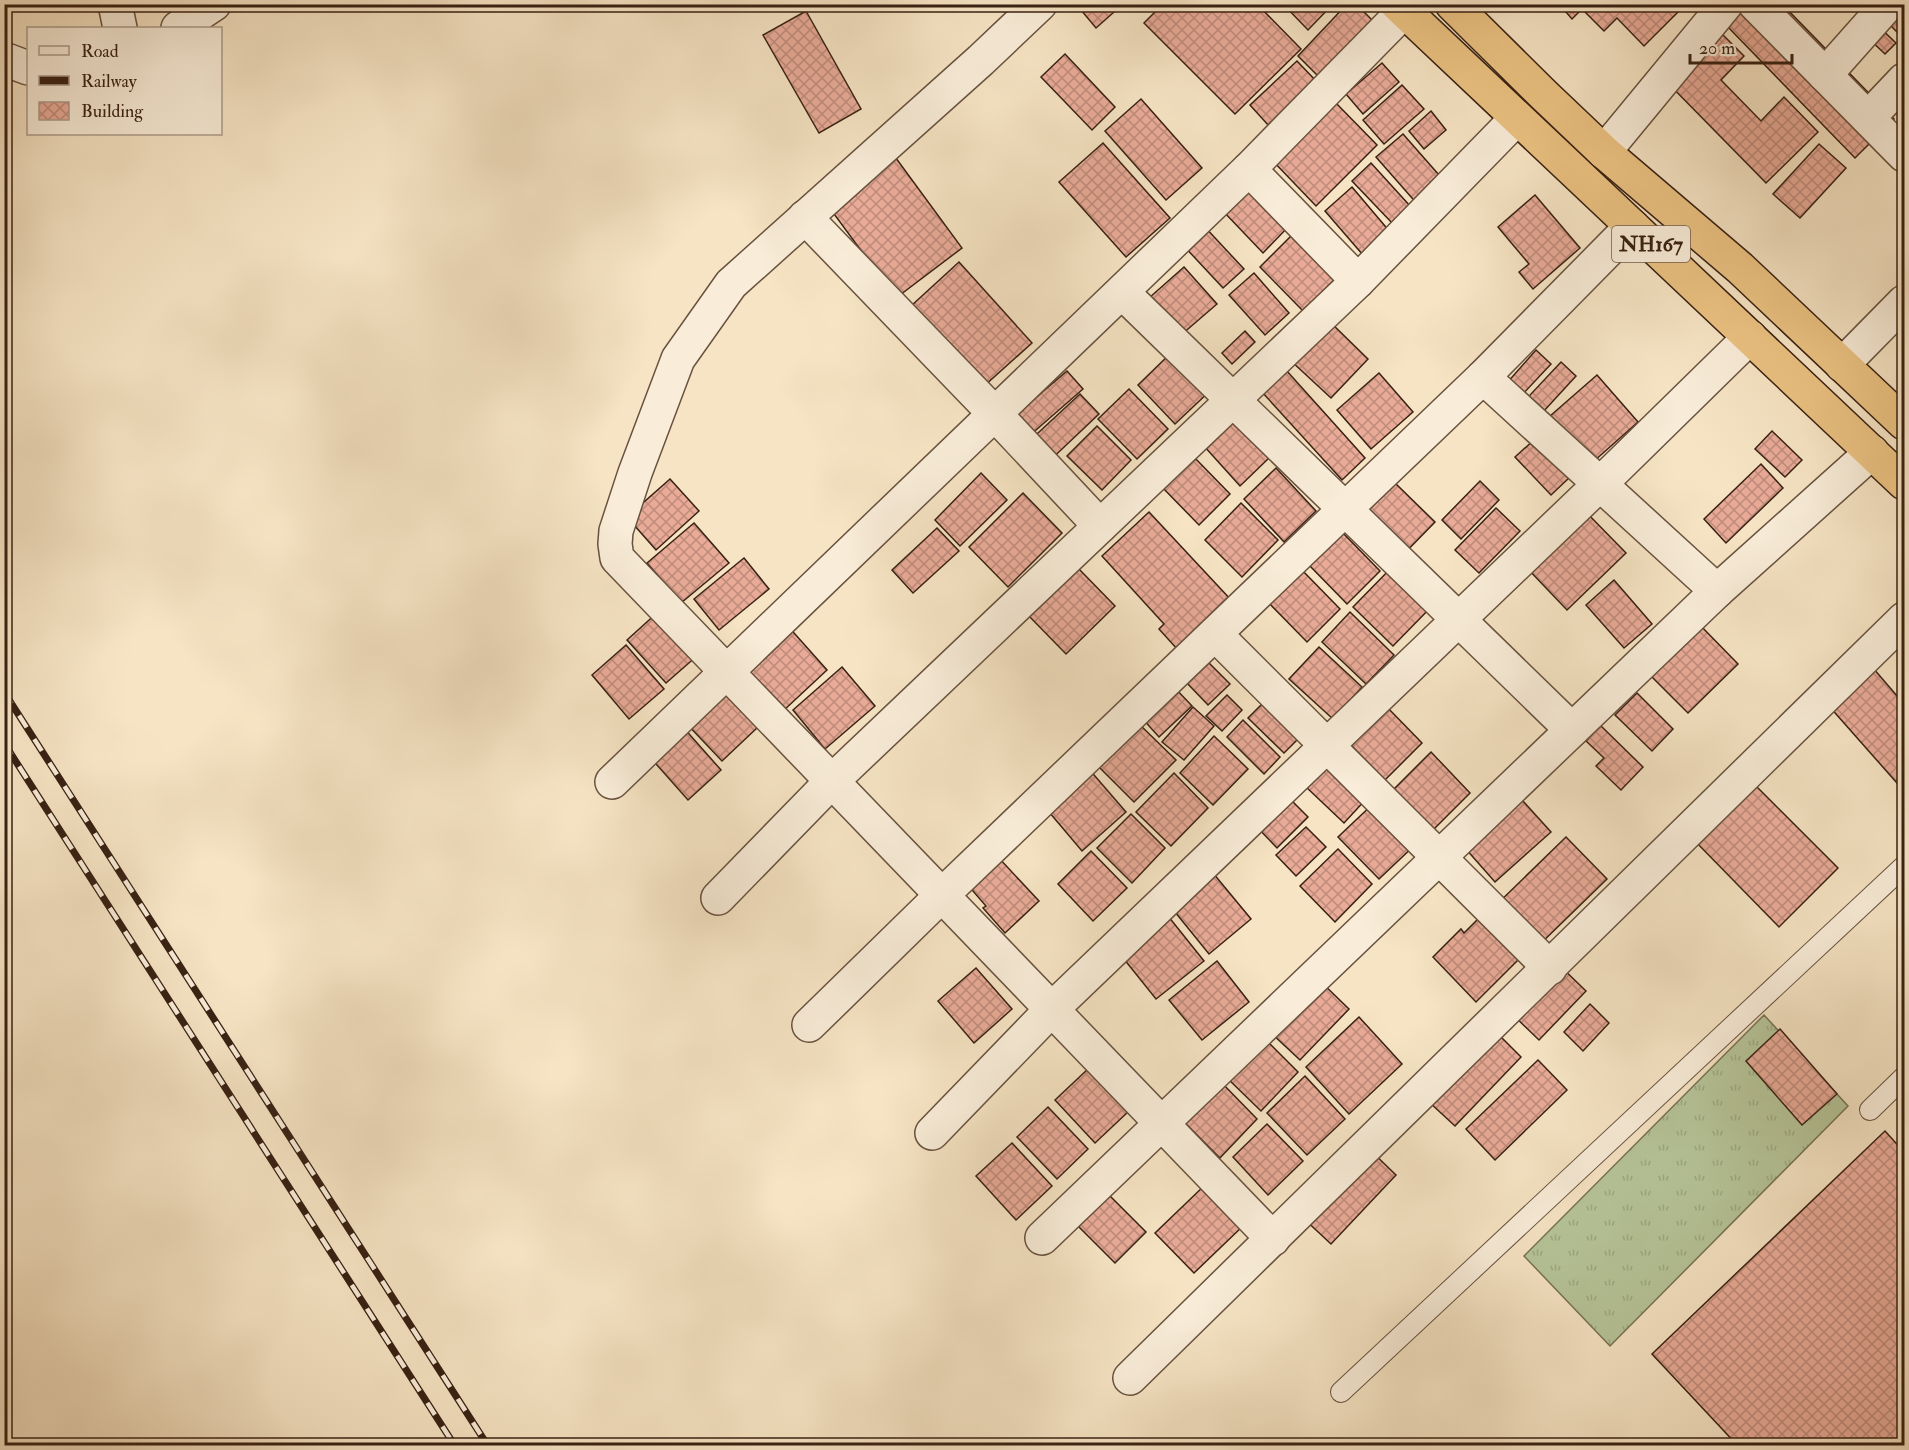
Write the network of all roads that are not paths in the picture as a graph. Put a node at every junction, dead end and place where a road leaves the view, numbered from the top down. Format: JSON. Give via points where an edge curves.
{"nodes":[{"id":1,"x":116,"y":4,"type":"edge"},
{"id":2,"x":214,"y":4,"type":"edge"},
{"id":3,"x":1040,"y":4,"type":"edge"},
{"id":4,"x":1452,"y":4,"type":"edge"},
{"id":5,"x":1726,"y":4,"type":"edge"},
{"id":6,"x":1755,"y":4,"type":"edge"},
{"id":7,"x":1888,"y":4,"type":"edge"},
{"id":8,"x":1401,"y":8,"type":"edge"},
{"id":9,"x":120,"y":27,"type":"edge"},
{"id":10,"x":179,"y":27,"type":"edge"},
{"id":11,"x":4,"y":59,"type":"edge"},
{"id":12,"x":27,"y":68,"type":"edge"},
{"id":13,"x":1825,"y":75,"type":"junction"},
{"id":14,"x":1905,"y":80,"type":"edge"},
{"id":15,"x":1517,"y":118,"type":"junction"},
{"id":16,"x":1868,"y":118,"type":"junction"},
{"id":17,"x":1604,"y":152,"type":"junction"},
{"id":18,"x":1905,"y":155,"type":"edge"},
{"id":19,"x":1249,"y":169,"type":"junction"},
{"id":20,"x":805,"y":217,"type":"junction"},
{"id":21,"x":1632,"y":226,"type":"junction"},
{"id":22,"x":1358,"y":281,"type":"junction"},
{"id":23,"x":1122,"y":292,"type":"junction"},
{"id":24,"x":1905,"y":302,"type":"edge"},
{"id":25,"x":1750,"y":337,"type":"junction"},
{"id":26,"x":1842,"y":365,"type":"junction"},
{"id":27,"x":1483,"y":377,"type":"junction"},
{"id":28,"x":1233,"y":400,"type":"junction"},
{"id":29,"x":995,"y":414,"type":"junction"},
{"id":30,"x":1905,"y":423,"type":"edge"},
{"id":31,"x":1872,"y":452,"type":"junction"},
{"id":32,"x":1905,"y":483,"type":"edge"},
{"id":33,"x":1600,"y":484,"type":"junction"},
{"id":34,"x":1345,"y":509,"type":"junction"},
{"id":35,"x":1100,"y":526,"type":"junction"},
{"id":36,"x":1717,"y":591,"type":"junction"},
{"id":37,"x":1459,"y":619,"type":"junction"},
{"id":38,"x":1905,"y":619,"type":"edge"},
{"id":39,"x":1215,"y":634,"type":"junction"},
{"id":40,"x":727,"y":672,"type":"junction"},
{"id":41,"x":1572,"y":730,"type":"junction"},
{"id":42,"x":1327,"y":746,"type":"junction"},
{"id":43,"x":832,"y":781,"type":"junction"},
{"id":44,"x":612,"y":782,"type":"dead end"},
{"id":45,"x":1439,"y":857,"type":"junction"},
{"id":46,"x":1905,"y":866,"type":"edge"},
{"id":47,"x":942,"y":895,"type":"junction"},
{"id":48,"x":717,"y":898,"type":"dead end"},
{"id":49,"x":1550,"y":968,"type":"junction"},
{"id":50,"x":1052,"y":1009,"type":"junction"},
{"id":51,"x":809,"y":1025,"type":"dead end"},
{"id":52,"x":1905,"y":1077,"type":"edge"},
{"id":53,"x":1870,"y":1110,"type":"dead end"},
{"id":54,"x":1161,"y":1123,"type":"junction"},
{"id":55,"x":932,"y":1133,"type":"dead end"},
{"id":56,"x":1042,"y":1238,"type":"dead end"},
{"id":57,"x":1273,"y":1239,"type":"junction"},
{"id":58,"x":1130,"y":1378,"type":"dead end"},
{"id":59,"x":1341,"y":1392,"type":"dead end"}],
"edges":[{"from":1,"to":9,"type":"street"},
{"from":2,"to":10,"type":"street"},
{"from":3,"to":20,"type":"street"},
{"from":4,"to":17,"type":"highway","number":"NH167"},
{"from":5,"to":17,"type":"street"},
{"from":6,"to":13,"type":"street"},
{"from":7,"to":13,"type":"street"},
{"from":8,"to":15,"type":"highway","number":"NH167"},
{"from":8,"to":19,"type":"street"},
{"from":11,"to":12,"type":"street"},
{"from":13,"to":16,"type":"street"},
{"from":14,"to":16,"type":"street"},
{"from":15,"to":21,"type":"highway","number":"NH167"},
{"from":15,"to":22,"type":"street"},
{"from":16,"to":18,"type":"street"},
{"from":17,"to":26,"type":"highway","number":"NH167","via":[[1740,268]]},
{"from":19,"to":22,"type":"street"},
{"from":19,"to":23,"type":"street"},
{"from":20,"to":29,"type":"street"},
{"from":20,"to":40,"type":"street","via":[[731,284],[678,359],[616,531],[617,558]]},
{"from":21,"to":25,"type":"highway","number":"NH167"},
{"from":21,"to":27,"type":"street"},
{"from":22,"to":28,"type":"street"},
{"from":23,"to":28,"type":"street"},
{"from":23,"to":29,"type":"street"},
{"from":24,"to":26,"type":"street"},
{"from":25,"to":31,"type":"highway","number":"NH167"},
{"from":25,"to":33,"type":"street"},
{"from":26,"to":30,"type":"highway","number":"NH167"},
{"from":27,"to":33,"type":"street"},
{"from":27,"to":34,"type":"street"},
{"from":28,"to":34,"type":"street"},
{"from":28,"to":35,"type":"street"},
{"from":29,"to":35,"type":"street"},
{"from":29,"to":40,"type":"street"},
{"from":31,"to":32,"type":"highway","number":"NH167"},
{"from":31,"to":36,"type":"street"},
{"from":33,"to":36,"type":"street"},
{"from":33,"to":37,"type":"street"},
{"from":34,"to":37,"type":"street"},
{"from":34,"to":39,"type":"street"},
{"from":35,"to":43,"type":"street"},
{"from":36,"to":41,"type":"street"},
{"from":37,"to":41,"type":"street"},
{"from":37,"to":42,"type":"street"},
{"from":38,"to":49,"type":"street"},
{"from":39,"to":42,"type":"street"},
{"from":39,"to":47,"type":"street"},
{"from":40,"to":43,"type":"street"},
{"from":40,"to":44,"type":"street"},
{"from":41,"to":45,"type":"street"},
{"from":42,"to":45,"type":"street"},
{"from":42,"to":50,"type":"street"},
{"from":43,"to":47,"type":"street"},
{"from":43,"to":48,"type":"street"},
{"from":45,"to":49,"type":"street"},
{"from":45,"to":54,"type":"street"},
{"from":46,"to":59,"type":"lane"},
{"from":47,"to":50,"type":"street"},
{"from":47,"to":51,"type":"street"},
{"from":49,"to":57,"type":"street"},
{"from":50,"to":54,"type":"street"},
{"from":50,"to":55,"type":"street"},
{"from":52,"to":53,"type":"lane"},
{"from":54,"to":56,"type":"street"},
{"from":54,"to":57,"type":"street"},
{"from":57,"to":58,"type":"street"}]}
